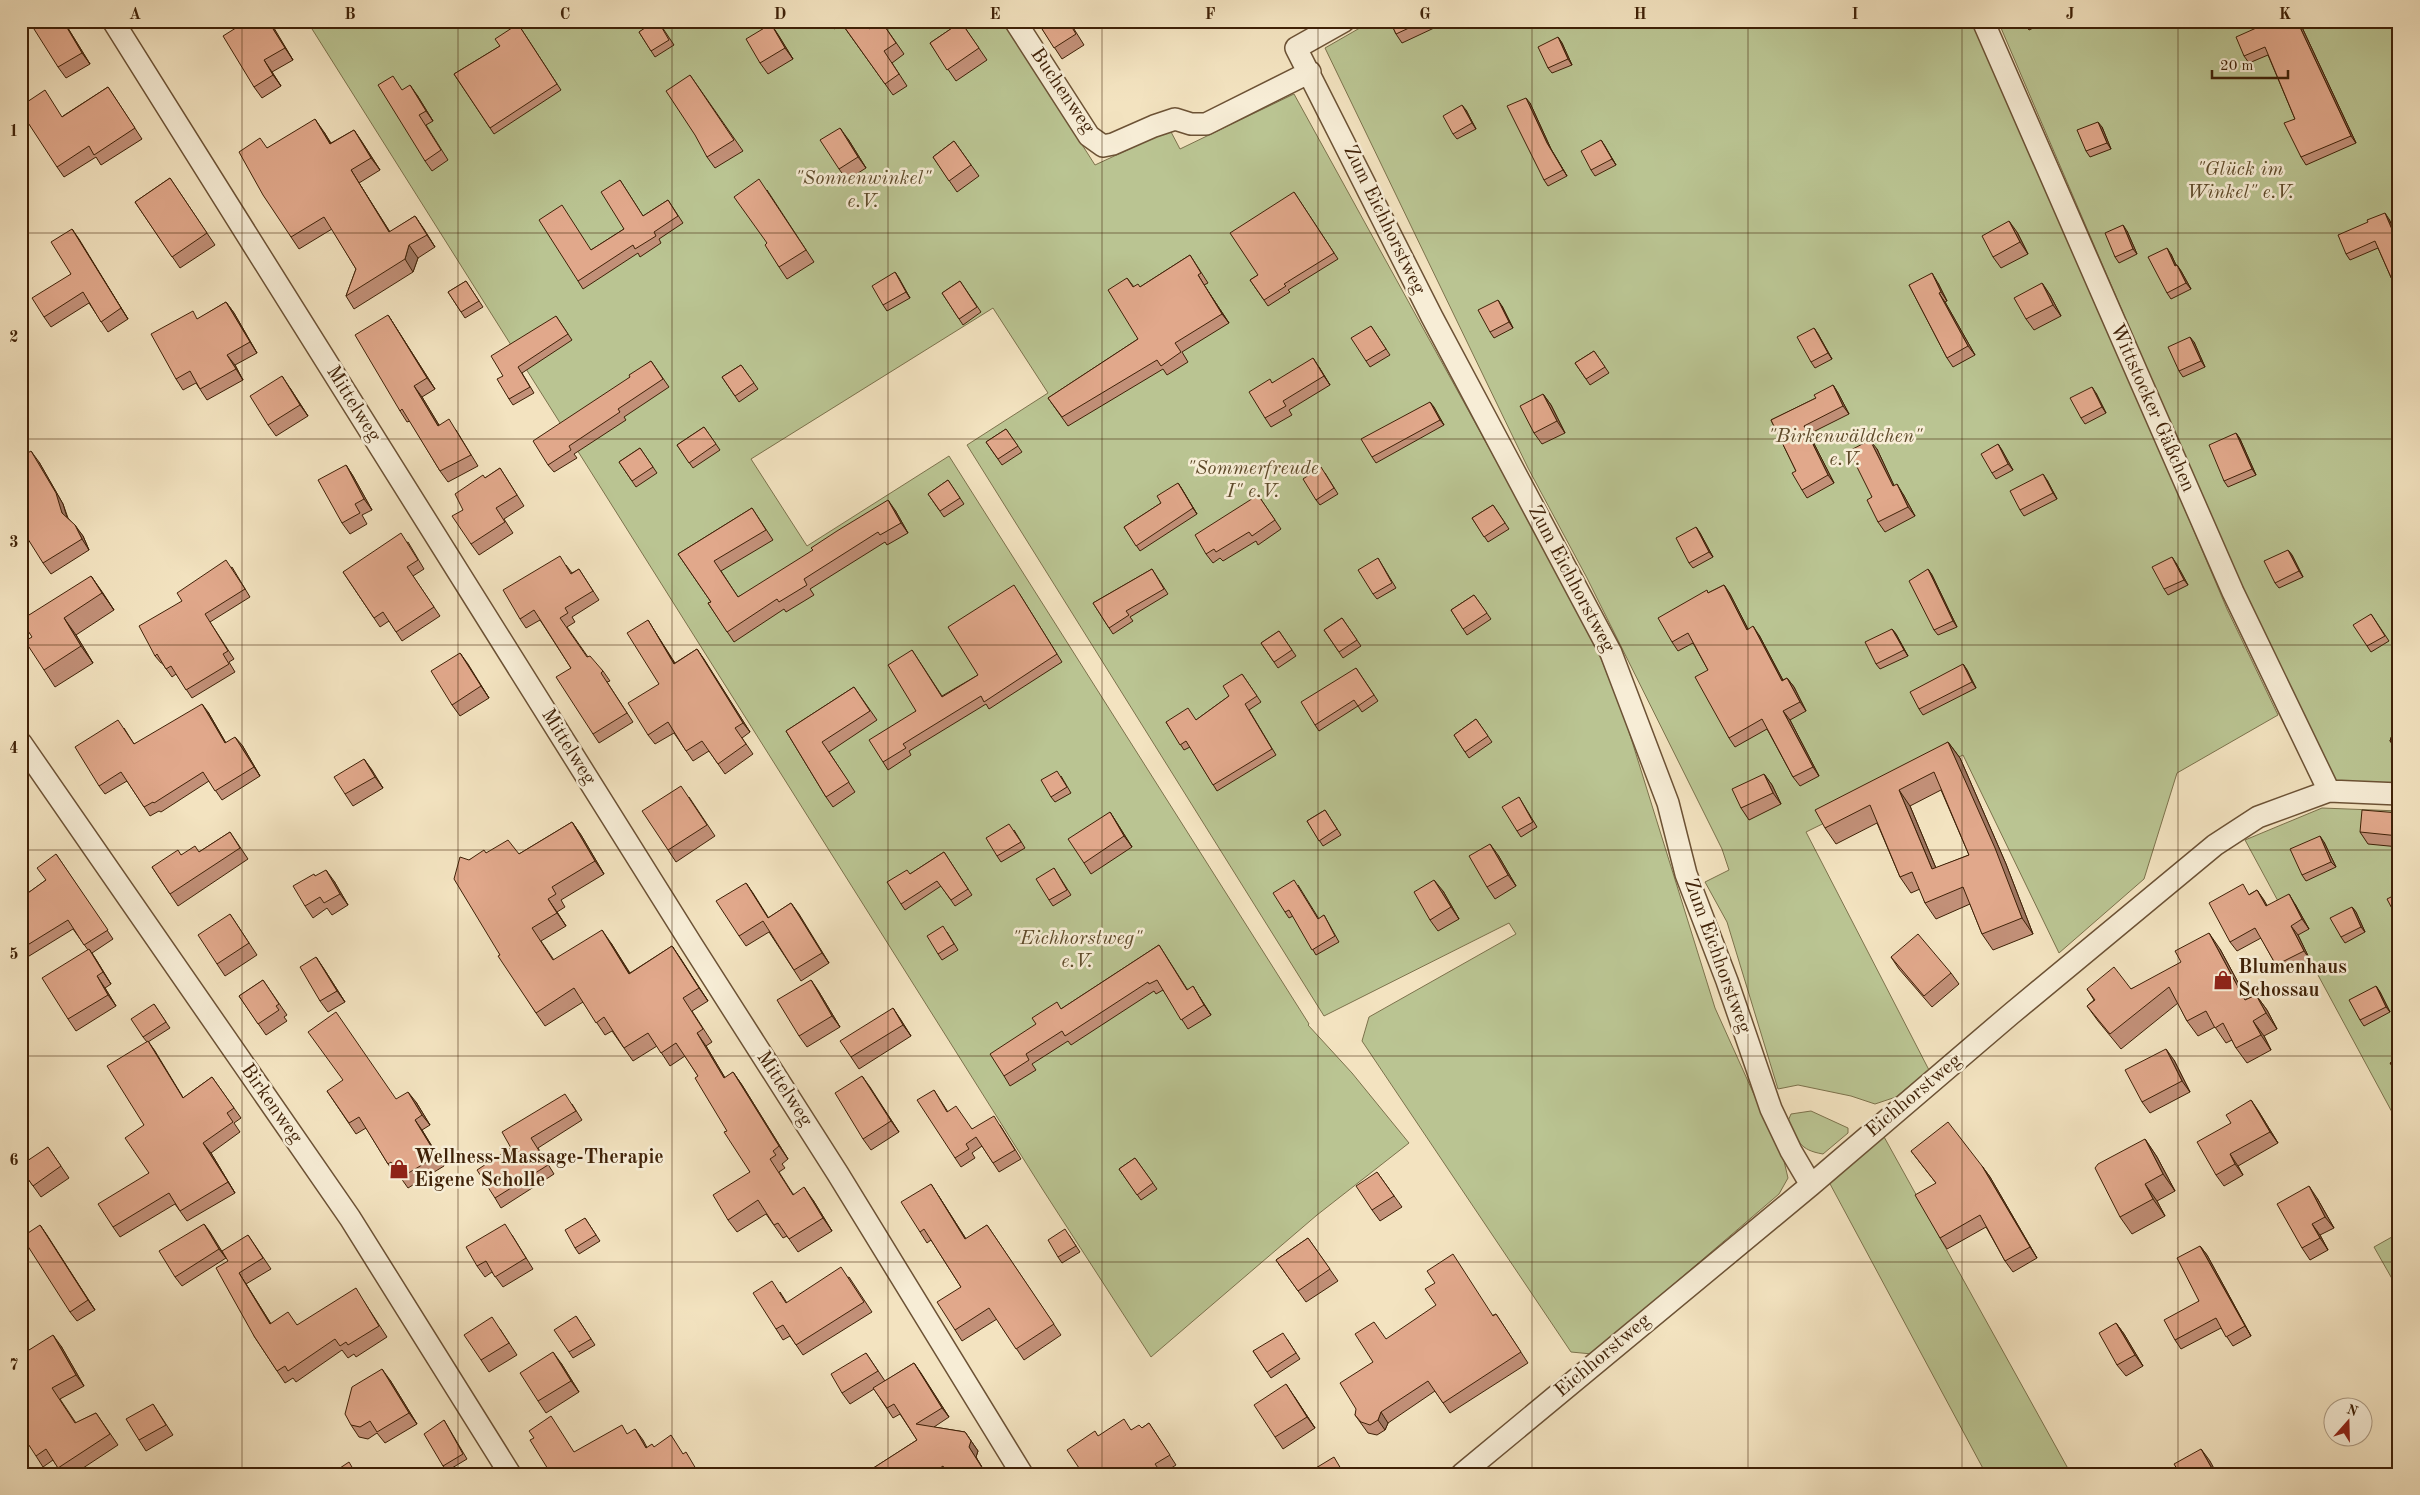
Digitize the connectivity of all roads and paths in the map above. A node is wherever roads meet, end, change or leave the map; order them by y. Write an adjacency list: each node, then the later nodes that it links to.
1 (113, 21): 11 (street, Mittelweg)
2 (1015, 21): 5 (street, Buchenweg)
3 (1344, 21): 5 (street, Zum Eichhorstweg)
4 (1983, 21): 7 (street, Wittstocker Gäßchen)
5 (1310, 72): 9 (street, Zum Eichhorstweg)
6 (21, 742): 10 (street, Birkenweg)
7 (2329, 791): 8 (street, Eichhorstweg); 9 (street, Eichhorstweg)
8 (2399, 794)
9 (1811, 1185): 12 (street, Eichhorstweg)
10 (510, 1474)
11 (1022, 1474)
12 (1462, 1474)

